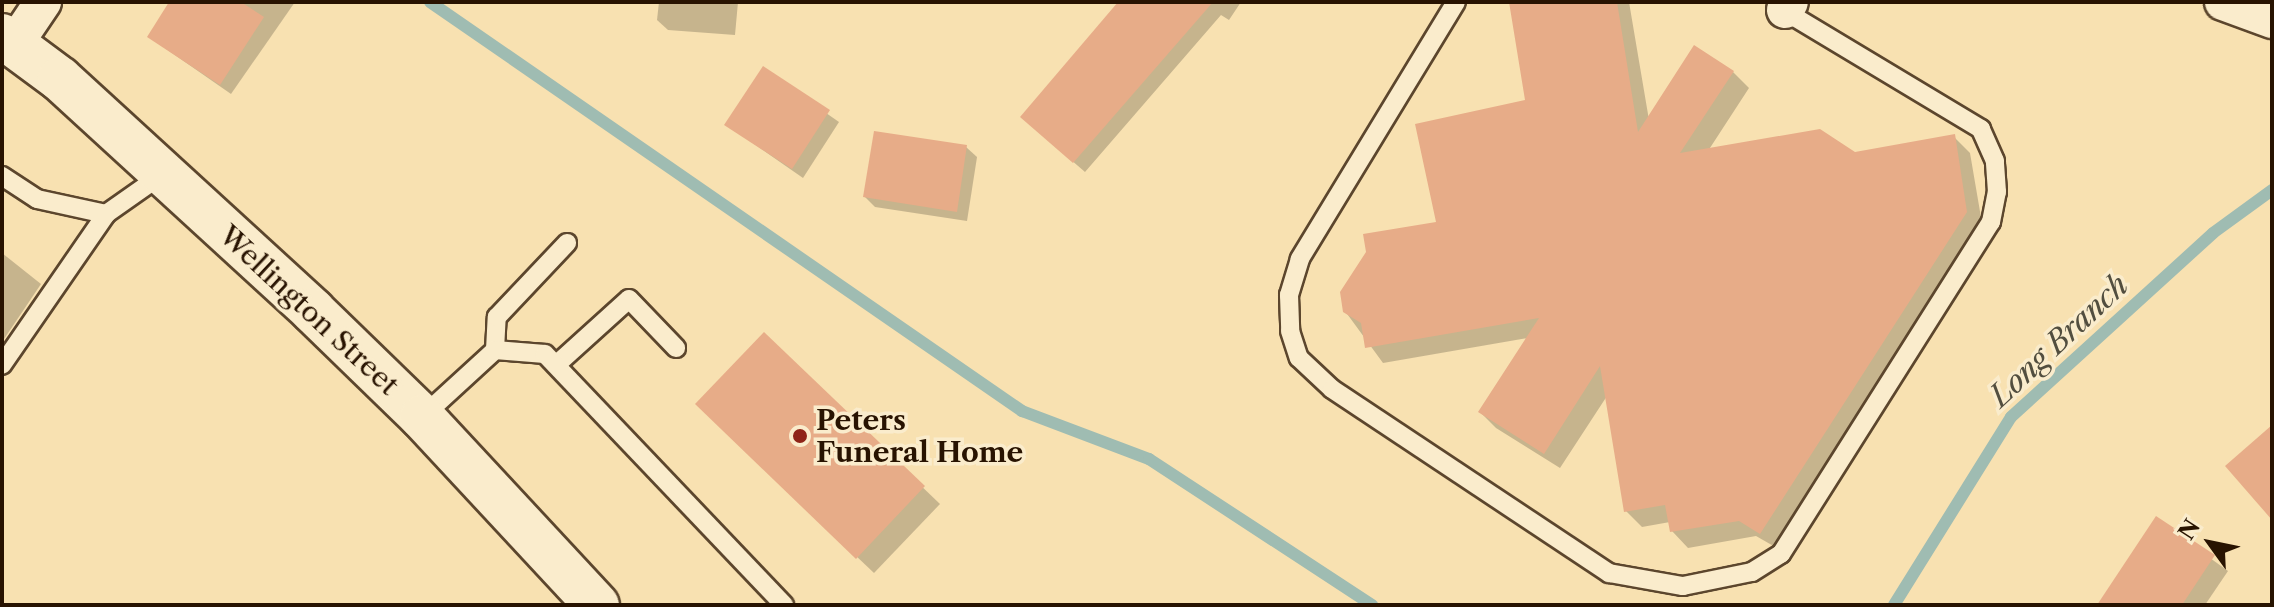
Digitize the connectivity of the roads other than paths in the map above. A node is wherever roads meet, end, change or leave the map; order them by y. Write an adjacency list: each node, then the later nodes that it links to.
1 (43, 2): 6 (street)
2 (1456, 2): 4 (lane)
3 (2223, 2): 5 (street)
4 (1782, 5)
5 (2272, 20)
6 (8, 41): 7 (street, Wellington Street)
7 (163, 174): 9 (lane); 15 (street, Wellington Street)
8 (2, 176): 9 (lane)
9 (106, 214): 13 (lane)
10 (567, 243): 12 (lane)
11 (676, 348): 14 (lane)
12 (495, 350): 14 (lane); 15 (lane)
13 (2, 365)
14 (556, 365): 17 (lane)
15 (422, 417): 16 (street, Wellington Street)
16 (597, 605)
17 (784, 605)

